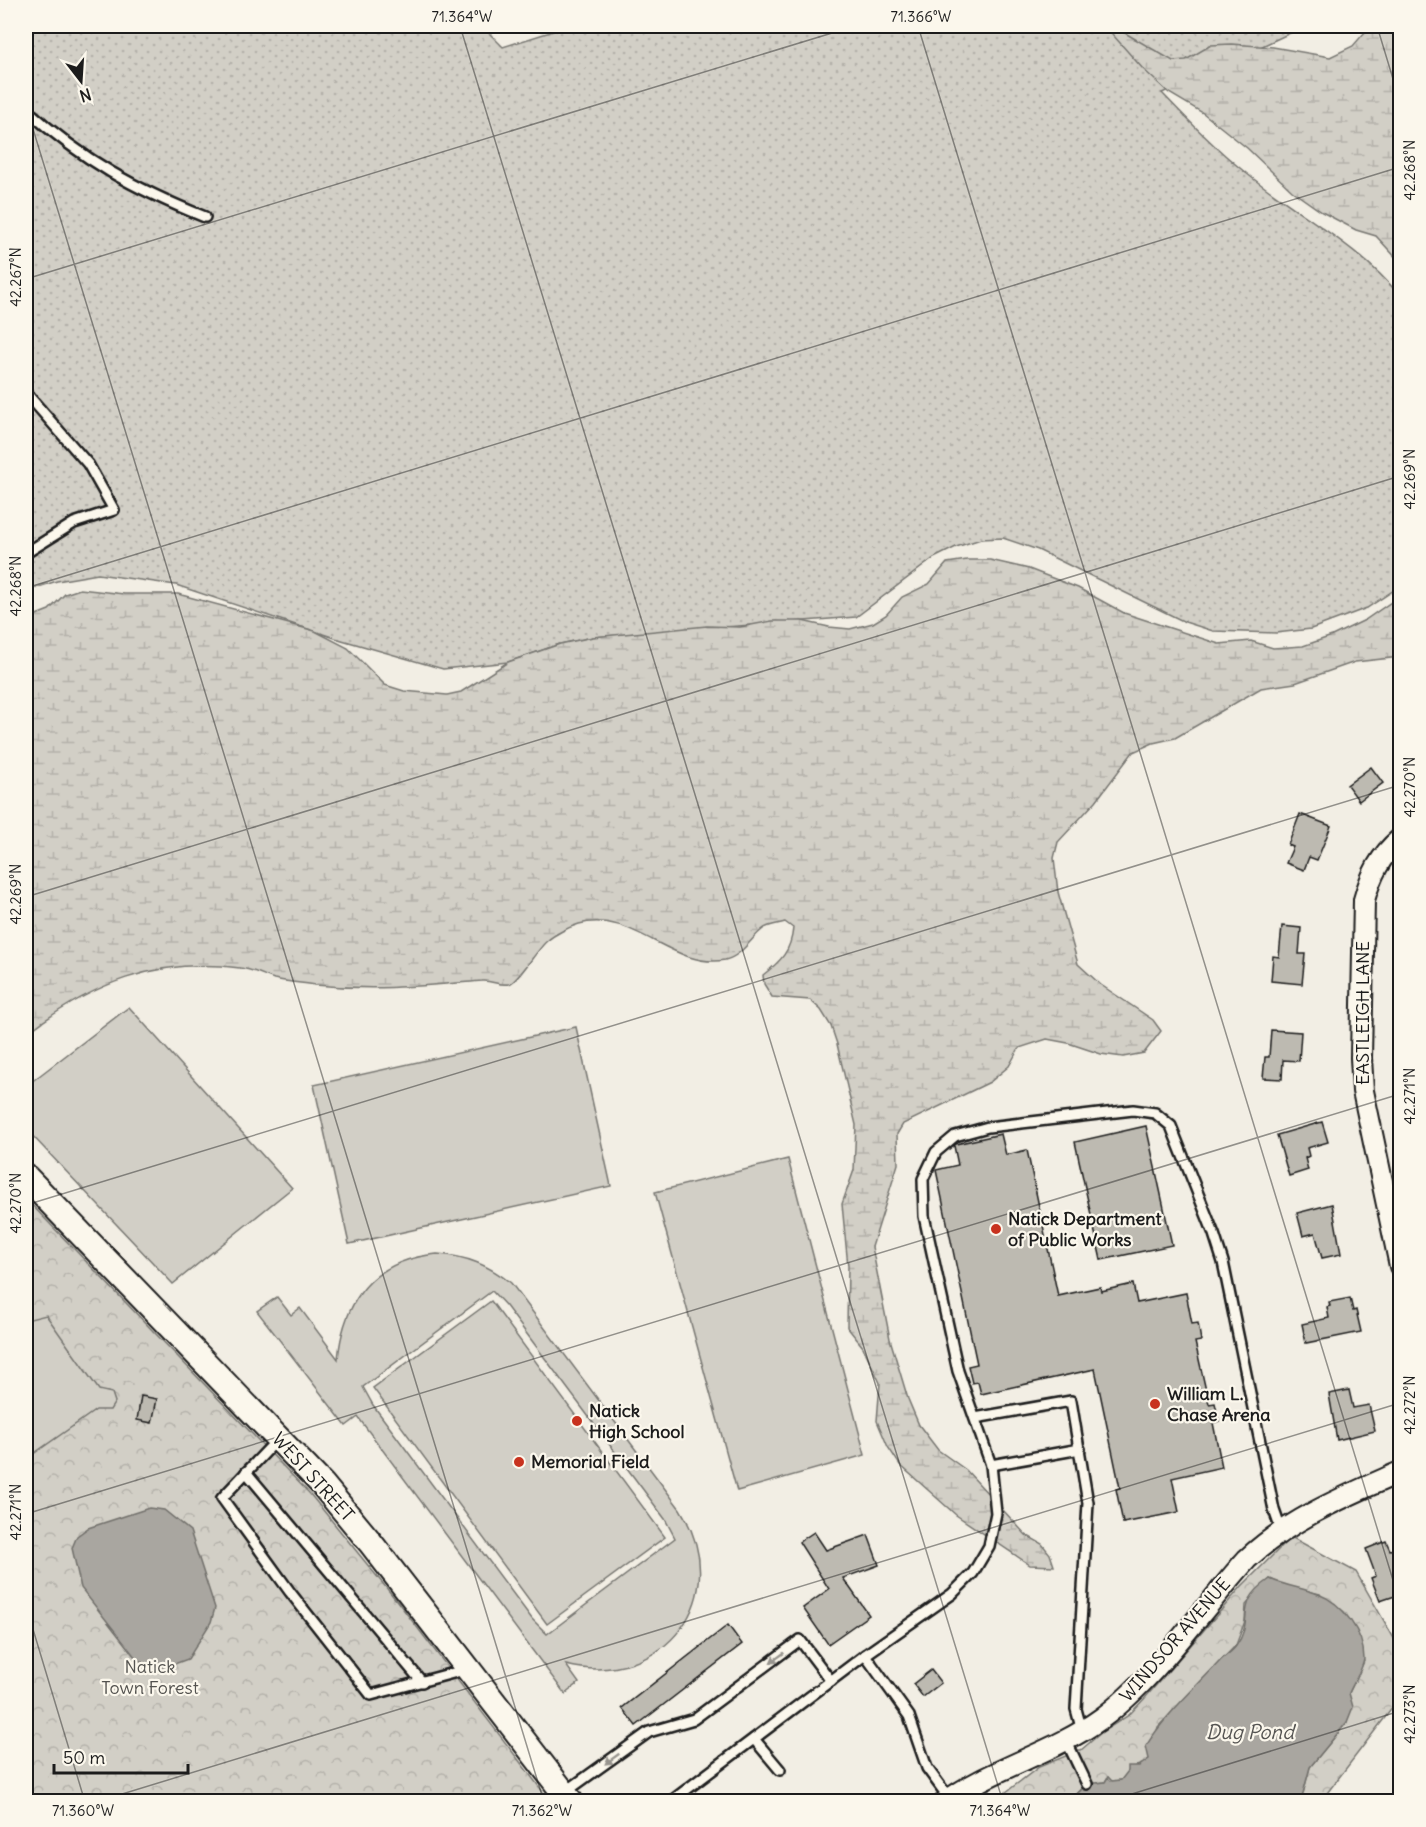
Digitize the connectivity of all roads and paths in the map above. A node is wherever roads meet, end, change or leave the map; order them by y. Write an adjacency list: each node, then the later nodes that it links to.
1 (26, 109): 2 (lane)
2 (205, 217)
3 (26, 393): 4 (lane)
4 (26, 553)
5 (1401, 839): 7 (street, EASTLEIGH LANE)
6 (26, 1177): 9 (street, WEST STREET)
7 (1401, 1266)
8 (975, 1418): 10 (lane); 11 (lane); 14 (lane)
9 (278, 1438): 12 (lane); 16 (street, WEST STREET)
10 (1080, 1449): 11 (lane); 19 (lane)
11 (991, 1465): 15 (lane)
12 (246, 1472): 18 (lane); 18 (lane)
13 (1401, 1472): 14 (street, WINDSOR AVENUE)
14 (1281, 1530): 19 (street, WINDSOR AVENUE)
15 (865, 1655): 17 (lane); 24 (lane)
16 (469, 1669): 18 (lane); 23 (street, WEST STREET)
17 (831, 1681): 20 (lane); 23 (lane, one-way to 23)
18 (422, 1682)
19 (1074, 1735): 22 (lane); 24 (street, WINDSOR AVENUE)
20 (754, 1739): 21 (lane); 25 (lane)
21 (780, 1770)
22 (1087, 1784)
23 (568, 1797)
24 (947, 1800)
25 (669, 1802)

